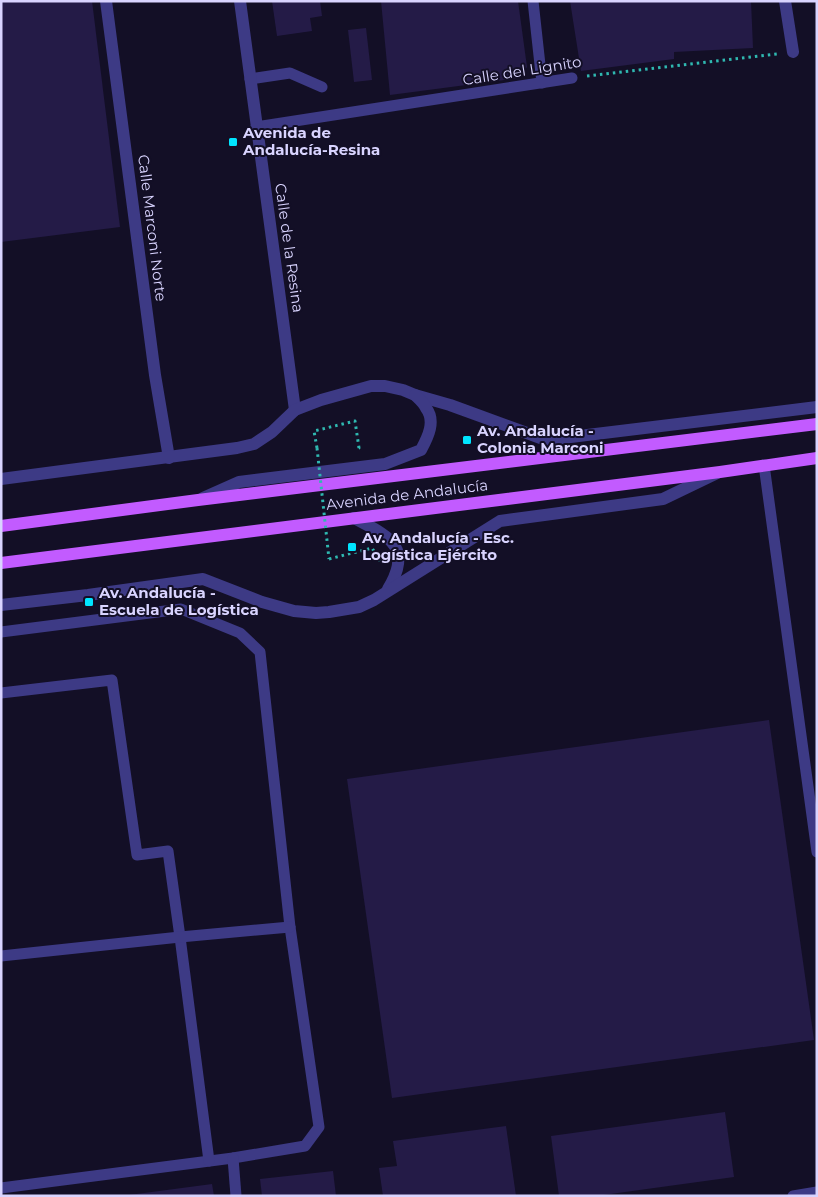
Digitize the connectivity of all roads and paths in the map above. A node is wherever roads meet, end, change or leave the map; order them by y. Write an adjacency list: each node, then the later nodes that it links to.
1 (106, 1): 16 (street, Calle Marconi Norte)
2 (240, 1): 7 (street, Calle de la Resina)
3 (532, 1): 8 (lane)
4 (785, 1): 5 (street)
5 (793, 52): 6 (path, Calle del Lignito)
6 (572, 78): 8 (lane, Calle del Lignito)
7 (250, 79): 9 (lane); 10 (street, Calle de la Resina)
8 (542, 83): 10 (lane, Calle del Lignito)
9 (322, 87)
10 (256, 127): 13 (street, Calle de la Resina)
11 (416, 395): 12 (street); 13 (street); 21 (street, Avenida de Andalucía)
12 (817, 408)
13 (295, 410): 16 (street)
14 (817, 424): 21 (main road, Avenida de Andalucía)
15 (358, 448): 25 (path, bridge)
16 (169, 458): 20 (street)
17 (817, 458): 18 (main road, Avenida de Andalucía)
18 (764, 465): 19 (main road, Avenida de Andalucía); 30 (lane)
19 (720, 472): 22 (main road, Avenida de Andalucía); 26 (street)
20 (1, 479)
21 (198, 500): 23 (main road, Avenida de Andalucía)
22 (354, 518): 24 (main road, Avenida de Andalucía); 26 (street)
23 (1, 526)
24 (1, 563)
25 (378, 568)
26 (387, 591): 27 (street)
27 (1, 605)
28 (1, 632): 31 (lane)
29 (1, 693): 32 (lane)
30 (817, 852)
31 (290, 927): 32 (lane); 34 (lane)
32 (180, 937): 33 (lane); 35 (lane)
33 (1, 956)
34 (232, 1158): 35 (lane); 38 (lane)
35 (209, 1161): 36 (lane)
36 (1, 1188)
37 (817, 1192): 39 (lane)
38 (236, 1196)
39 (793, 1196)

